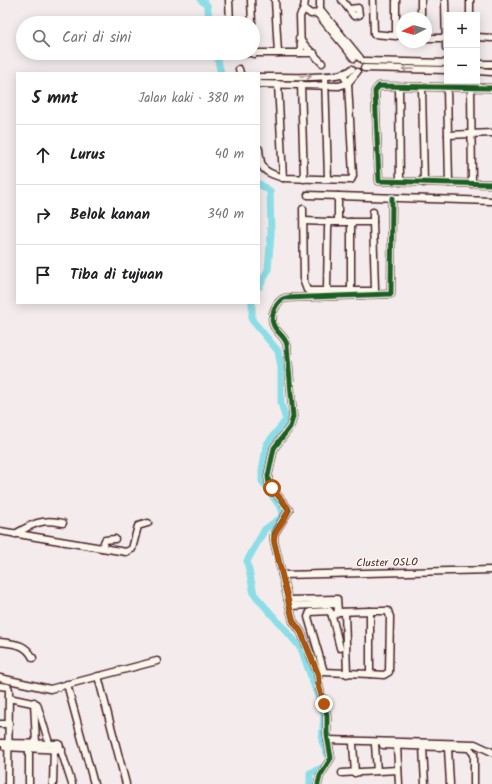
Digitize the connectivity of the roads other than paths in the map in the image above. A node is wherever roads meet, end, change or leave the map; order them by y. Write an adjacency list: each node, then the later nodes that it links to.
1 (229, 0): 18 (street)
2 (251, 0): 19 (street)
3 (275, 0): 26 (street)
4 (305, 0): 13 (street)
5 (320, 0): 14 (street)
6 (342, 0): 12 (street)
7 (373, 0): 8 (street)
8 (396, 0)
9 (421, 0): 15 (street)
10 (445, 0): 16 (street)
11 (470, 0): 17 (street)
12 (349, 5)
13 (304, 9): 14 (street); 24 (street)
14 (318, 11): 29 (street)
15 (421, 12)
16 (445, 12)
17 (470, 12)
18 (230, 16)
19 (252, 16)
20 (480, 37): 23 (street)
21 (432, 38): 22 (street)
22 (444, 38)
23 (492, 38)
24 (299, 39): 25 (street); 27 (street)
25 (314, 52): 27 (street); 30 (street)
26 (278, 53): 27 (street); 28 (street)
27 (300, 53)
28 (260, 54)
29 (359, 59): 31 (street); 34 (street); 36 (street)
30 (322, 63)
31 (444, 63)
32 (480, 64): 33 (street)
33 (492, 64)
34 (364, 68): 35 (street, one-way to 34); 36 (street)
35 (444, 70)
36 (355, 71): 39 (street); 44 (street)
37 (480, 71): 38 (street)
38 (492, 72)
39 (343, 75): 42 (street); 44 (street)
40 (266, 76): 41 (street); 43 (street); 46 (street)
41 (289, 76): 42 (street, one-way to 42); 48 (street)
42 (325, 76): 50 (street)
43 (260, 77)
44 (348, 83): 50 (street); 62 (street)
45 (260, 84): 46 (street)
46 (267, 84): 47 (street)
47 (278, 84): 48 (street); 60 (street)
48 (289, 84): 49 (street)
49 (301, 84): 50 (street); 61 (street)
50 (325, 84): 62 (street)
51 (399, 87): 52 (street); 63 (street); 63 (street)
52 (422, 87): 53 (street); 64 (street)
53 (447, 88): 54 (street); 58 (street)
54 (471, 88): 55 (street); 56 (street)
55 (492, 88)
56 (472, 134): 57 (street); 58 (street); 66 (street)
57 (491, 134)
58 (448, 135): 65 (street)
59 (260, 162): 60 (street)
60 (283, 178): 61 (street)
61 (304, 179): 62 (street)
62 (328, 180)
63 (400, 182): 64 (street)
64 (424, 183): 65 (street)
65 (448, 183): 66 (street)
66 (472, 184): 67 (street)
67 (492, 184)
68 (308, 195): 69 (street)
69 (338, 196): 70 (street); 76 (street)
70 (392, 198): 71 (street); 88 (street)
71 (492, 201)
72 (303, 209): 74 (street)
73 (373, 212): 78 (street)
74 (304, 221): 75 (street); 79 (street)
75 (329, 222): 76 (street); 79 (street)
76 (338, 222): 77 (street)
77 (351, 222): 78 (street); 80 (street)
78 (373, 222): 80 (street)
79 (327, 290): 80 (street)
80 (351, 292)
81 (62, 523): 84 (street)
82 (148, 523): 86 (street)
83 (0, 531): 84 (street)
84 (16, 534): 86 (street)
85 (115, 539): 86 (street)
86 (102, 548)
87 (492, 570): 88 (street, Cluster OSLO)
88 (282, 575): 89 (street)
89 (289, 603): 92 (street); 107 (street)
90 (370, 611): 91 (street); 98 (street); 98 (street)
91 (345, 612): 92 (street); 97 (street)
92 (335, 614): 94 (street); 97 (street)
93 (0, 642): 95 (street)
94 (340, 648)
95 (33, 658)
96 (157, 661): 99 (street)
97 (347, 674): 98 (street)
98 (370, 674)
99 (98, 676): 101 (street); 128 (street)
100 (0, 678): 101 (street)
101 (67, 684): 127 (street)
102 (0, 686): 103 (street)
103 (9, 698): 104 (street); 106 (street)
104 (34, 702): 109 (street); 113 (street)
105 (0, 724): 106 (street)
106 (9, 724): 111 (street)
107 (328, 740): 118 (street); 129 (street)
108 (0, 743): 111 (street)
109 (36, 743): 112 (street); 113 (street)
110 (375, 745): 114 (street); 120 (street); 122 (street)
111 (9, 746): 112 (street); 115 (street); 123 (street)
112 (29, 746): 113 (street); 124 (street)
113 (52, 746): 125 (street); 126 (street)
114 (397, 746): 116 (street); 119 (street)
115 (0, 747)
116 (423, 747): 117 (street); 131 (street)
117 (448, 748): 132 (street); 133 (street)
118 (492, 752)
119 (398, 770): 120 (street); 130 (street)
120 (377, 771): 122 (street)
121 (342, 773): 122 (street)
122 (355, 773)
123 (8, 784)
124 (29, 784)
125 (53, 784)
126 (72, 784)
127 (94, 784)
128 (126, 784)
129 (318, 784)
130 (399, 784)
131 (425, 784)
132 (450, 784)
133 (474, 784)

